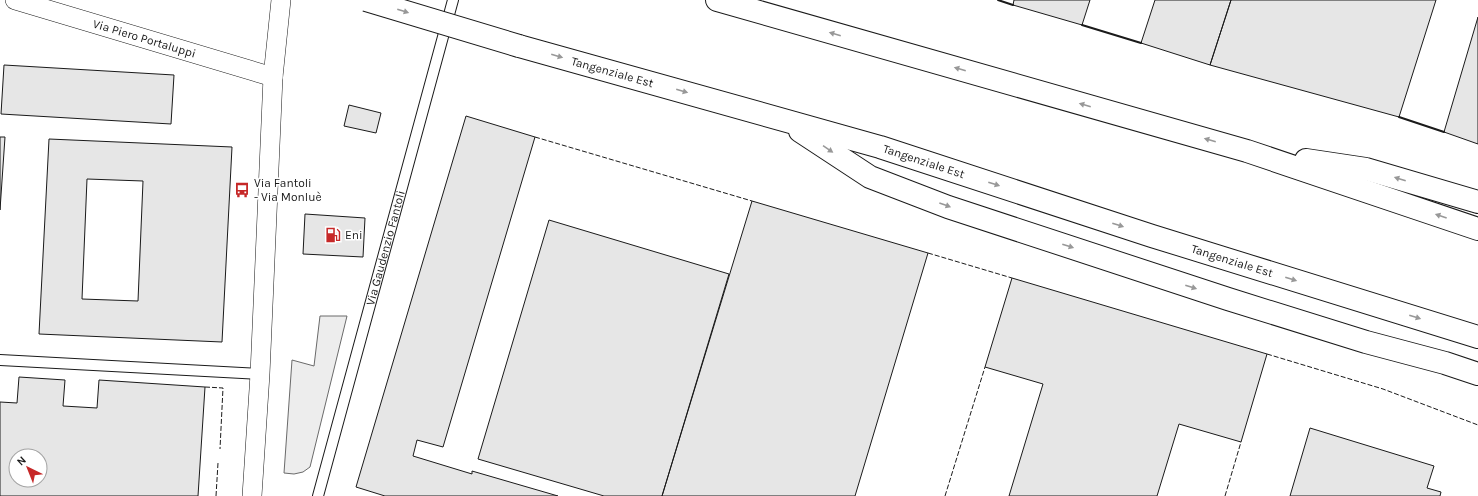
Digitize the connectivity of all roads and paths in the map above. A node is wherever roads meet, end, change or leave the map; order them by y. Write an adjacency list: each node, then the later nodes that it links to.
1 (15, 0): 6 (street, Via Piero Portaluppi)
2 (281, 0): 6 (street)
3 (366, 0): 7 (highway, Tangenziale Est, one-way to 7, bridge)
4 (453, 0): 16 (lane, Via Gaudenzio Fantoli)
5 (717, 0): 8 (highway, one-way to 5)
6 (273, 77): 13 (street)
7 (784, 120): 11 (highway, Tangenziale Est, one-way to 11); 14 (highway, one-way to 14)
8 (1247, 151): 9 (highway, one-way to 8); 10 (highway, one-way to 8)
9 (1478, 202)
10 (1478, 229)
11 (1478, 337)
12 (0, 360): 13 (lane)
13 (260, 374): 15 (street)
14 (1478, 374)
15 (252, 496)
16 (318, 496)

